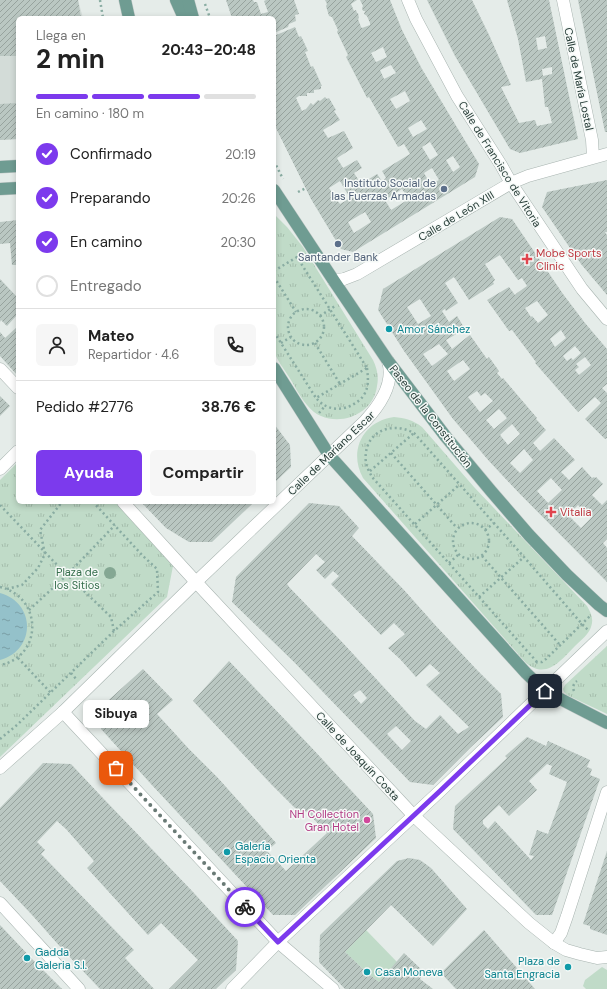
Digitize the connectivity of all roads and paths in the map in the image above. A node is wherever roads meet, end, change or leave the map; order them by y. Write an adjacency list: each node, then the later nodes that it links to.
1 (100, 0): 8 (path)
2 (126, 0): 9 (main road)
3 (176, 0): 10 (main road)
4 (188, 0): 11 (main road)
5 (204, 0): 12 (path)
6 (408, 0): 17 (street, Calle de Francisco de Vitoria)
7 (563, 0): 14 (street, Calle de María Lostal)
8 (103, 16)
9 (129, 16)
10 (183, 16)
11 (192, 16)
12 (209, 16)
13 (607, 154): 14 (street, Calle de León XIII)
14 (593, 158): 17 (street, Calle de León XIII)
15 (16, 166): 16 (main road)
16 (0, 167)
17 (511, 183): 25 (street, Calle de León XIII); 30 (street, Calle de Francisco de Vitoria)
18 (16, 188): 20 (main road)
19 (306, 188): 21 (path)
20 (0, 189)
21 (298, 192)
22 (277, 199): 25 (main road, Paseo de la Constitución)
23 (276, 270): 27 (path)
24 (276, 280): 28 (path)
25 (334, 281): 35 (main road, Paseo de la Constitución)
26 (338, 304): 27 (path)
27 (330, 310): 29 (path); 36 (path)
28 (296, 312): 29 (path); 32 (path)
29 (320, 316): 34 (path)
30 (607, 319)
31 (276, 335): 33 (path)
32 (291, 337): 33 (path); 34 (path)
33 (281, 343): 41 (path)
34 (315, 343): 39 (path)
35 (388, 361): 47 (street, Calle de Mariano Escar); 73 (main road, Paseo de la Constitución)
36 (367, 368): 39 (path); 42 (path)
37 (0, 369): 40 (street)
38 (276, 371): 47 (main road)
39 (340, 384): 41 (path)
40 (16, 386)
41 (316, 398): 42 (path)
42 (325, 406): 43 (path)
43 (318, 414)
44 (414, 433): 46 (path); 49 (path); 50 (path, Paseo de la Constitución)
45 (16, 453): 48 (street)
46 (391, 453): 49 (path); 55 (path)
47 (329, 455): 68 (street, Calle de Mariano Escar); 83 (main road)
48 (0, 469)
49 (370, 471): 57 (path)
50 (459, 485): 55 (path, Paseo de la Constitución); 56 (path, Paseo de la Constitución)
51 (60, 504): 61 (path)
52 (95, 504): 58 (path)
53 (125, 504): 68 (street)
54 (0, 505): 61 (path)
55 (437, 505): 57 (path, Paseo de la Constitución); 59 (path)
56 (494, 523): 60 (path); 64 (path, Paseo de la Constitución)
57 (415, 524): 65 (path)
58 (115, 526): 66 (path); 76 (path)
59 (457, 528): 60 (path); 62 (path)
60 (486, 530): 63 (path)
61 (45, 554): 66 (path); 70 (path)
62 (458, 555): 63 (path); 65 (path)
63 (482, 556): 67 (path)
64 (524, 557): 67 (path); 75 (path, Paseo de la Constitución)
65 (449, 563): 71 (path)
66 (67, 575): 72 (path); 76 (path)
67 (501, 578): 71 (path); 79 (path)
68 (196, 582): 86 (street); 91 (street, Calle de Joaquín Costa)
69 (0, 587): 70 (path)
70 (7, 589): 72 (path)
71 (479, 597): 79 (path)
72 (29, 610): 80 (path)
73 (607, 611)
74 (591, 614): 75 (path)
75 (582, 624): 77 (path, Paseo de la Constitución); 79 (path)
76 (114, 631): 84 (path)
77 (590, 631)
78 (607, 631): 83 (street)
79 (560, 645)
80 (18, 658): 81 (path); 84 (path)
81 (0, 665)
82 (581, 677): 85 (path)
83 (545, 691): 87 (main road); 91 (street)
84 (51, 693): 88 (path)
85 (577, 694)
86 (63, 712): 89 (street); 93 (street)
87 (607, 722)
88 (0, 739)
89 (0, 768)
90 (607, 792): 94 (street)
91 (414, 816): 93 (street); 94 (street, Calle de Joaquín Costa)
92 (0, 903): 96 (street)
93 (278, 942): 97 (street); 98 (street)
94 (554, 943): 95 (street)
95 (607, 958)
96 (79, 989)
97 (232, 989)
98 (333, 989)

